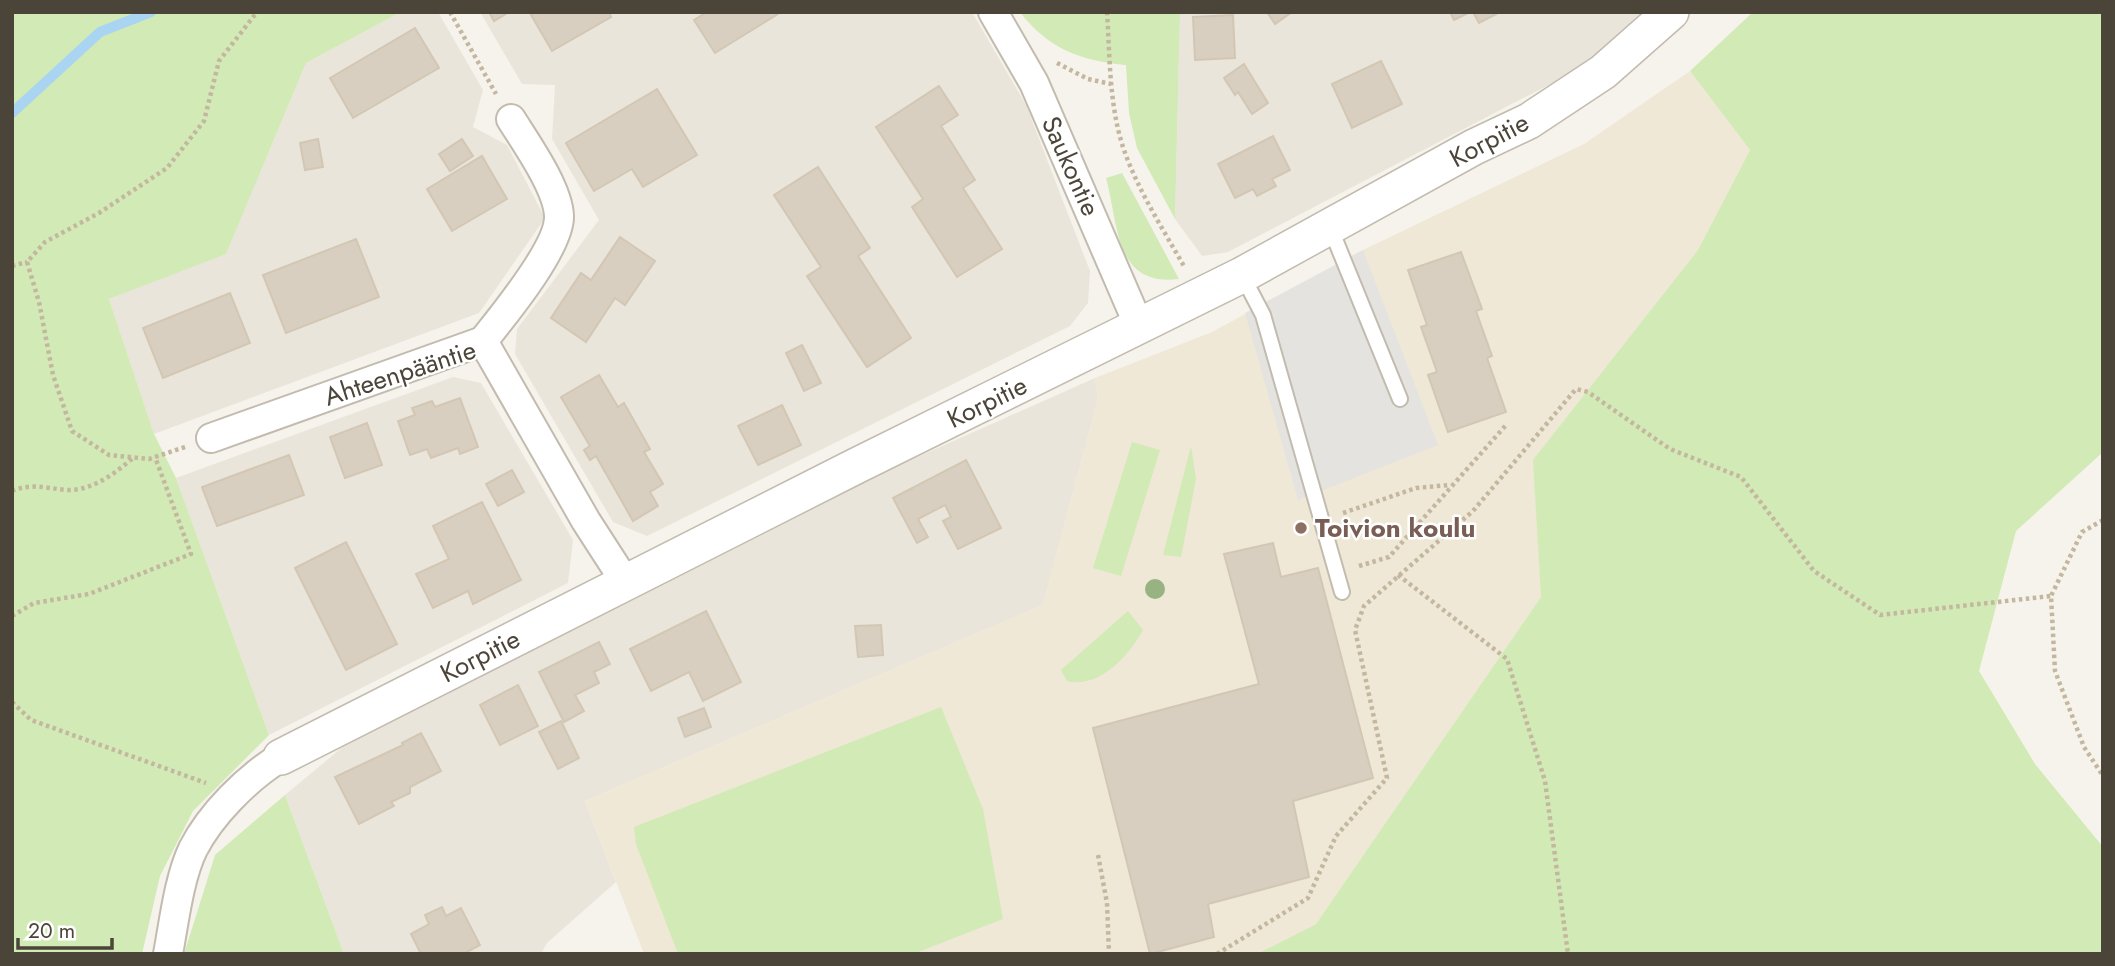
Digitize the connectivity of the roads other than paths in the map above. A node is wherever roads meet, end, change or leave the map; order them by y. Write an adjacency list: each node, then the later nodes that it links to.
1 (993, 12): 6 (street, Saukontie)
2 (1671, 12): 4 (street, Korpitie)
3 (511, 119): 7 (street)
4 (1330, 227): 5 (street, Korpitie); 8 (lane)
5 (1242, 275): 6 (street, Korpitie); 11 (lane)
6 (1139, 326): 10 (street, Korpitie)
7 (483, 341): 9 (street, Ahteenpääntie); 10 (street, Ahteenpääntie)
8 (1400, 399)
9 (211, 438)
10 (626, 583): 12 (street, Korpitie)
11 (1342, 592)
12 (281, 757): 13 (street)
13 (169, 954)

